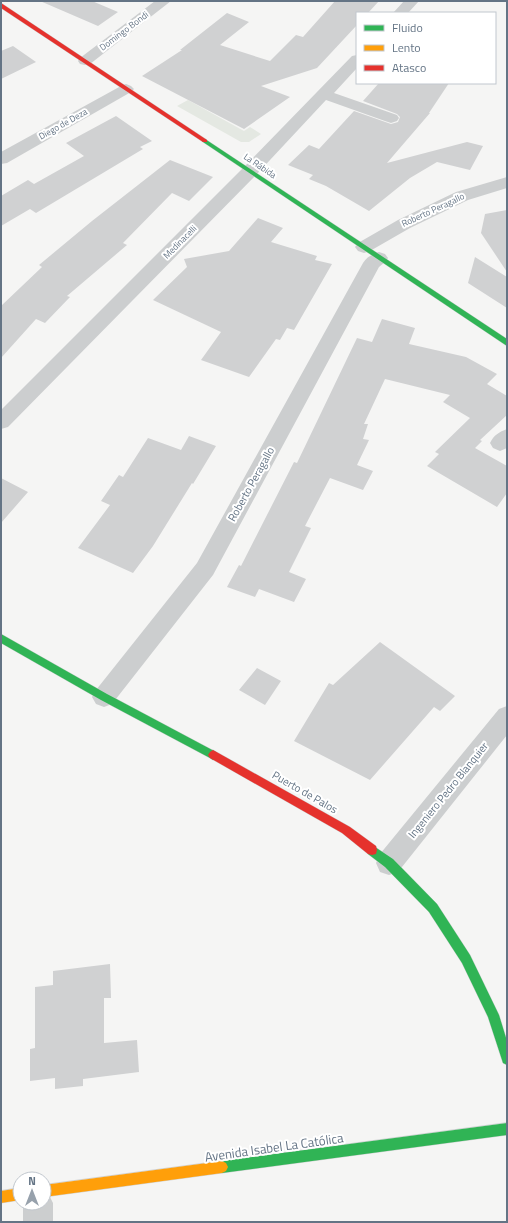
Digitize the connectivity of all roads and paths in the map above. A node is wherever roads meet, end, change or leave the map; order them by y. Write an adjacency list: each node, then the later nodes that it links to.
1 (164, 1): 6 (street, Domingo Bondi)
2 (412, 1): 4 (street)
3 (1, 5): 6 (street, La Rábida)
4 (401, 12)
5 (356, 60): 8 (street, Medinacelli)
6 (84, 61): 7 (street, La Rábida)
7 (126, 88): 10 (street, Diego de Deza); 11 (street, La Rábida)
8 (323, 94): 9 (street); 11 (street, Medinacelli)
9 (391, 118)
10 (1, 159)
11 (250, 171): 13 (street, La Rábida); 15 (street, Medinacelli)
12 (507, 182): 13 (street, Roberto Peragallo)
13 (371, 253): 14 (street, La Rábida); 17 (street, Roberto Peragallo)
14 (507, 343)
15 (1, 422)
16 (1, 638): 17 (street, Puerto de Palos)
17 (104, 697): 19 (street, Puerto de Palos)
18 (507, 717): 19 (street, Ingeniero Pedro Blanquier)
19 (389, 863): 20 (street, Puerto de Palos)
20 (507, 1059)
21 (507, 1129): 22 (street, Avenida Isabel La Católica)
22 (52, 1190)
23 (12, 1195): 24 (street)
24 (1, 1197)
25 (38, 1211): 26 (street)
26 (38, 1222)

